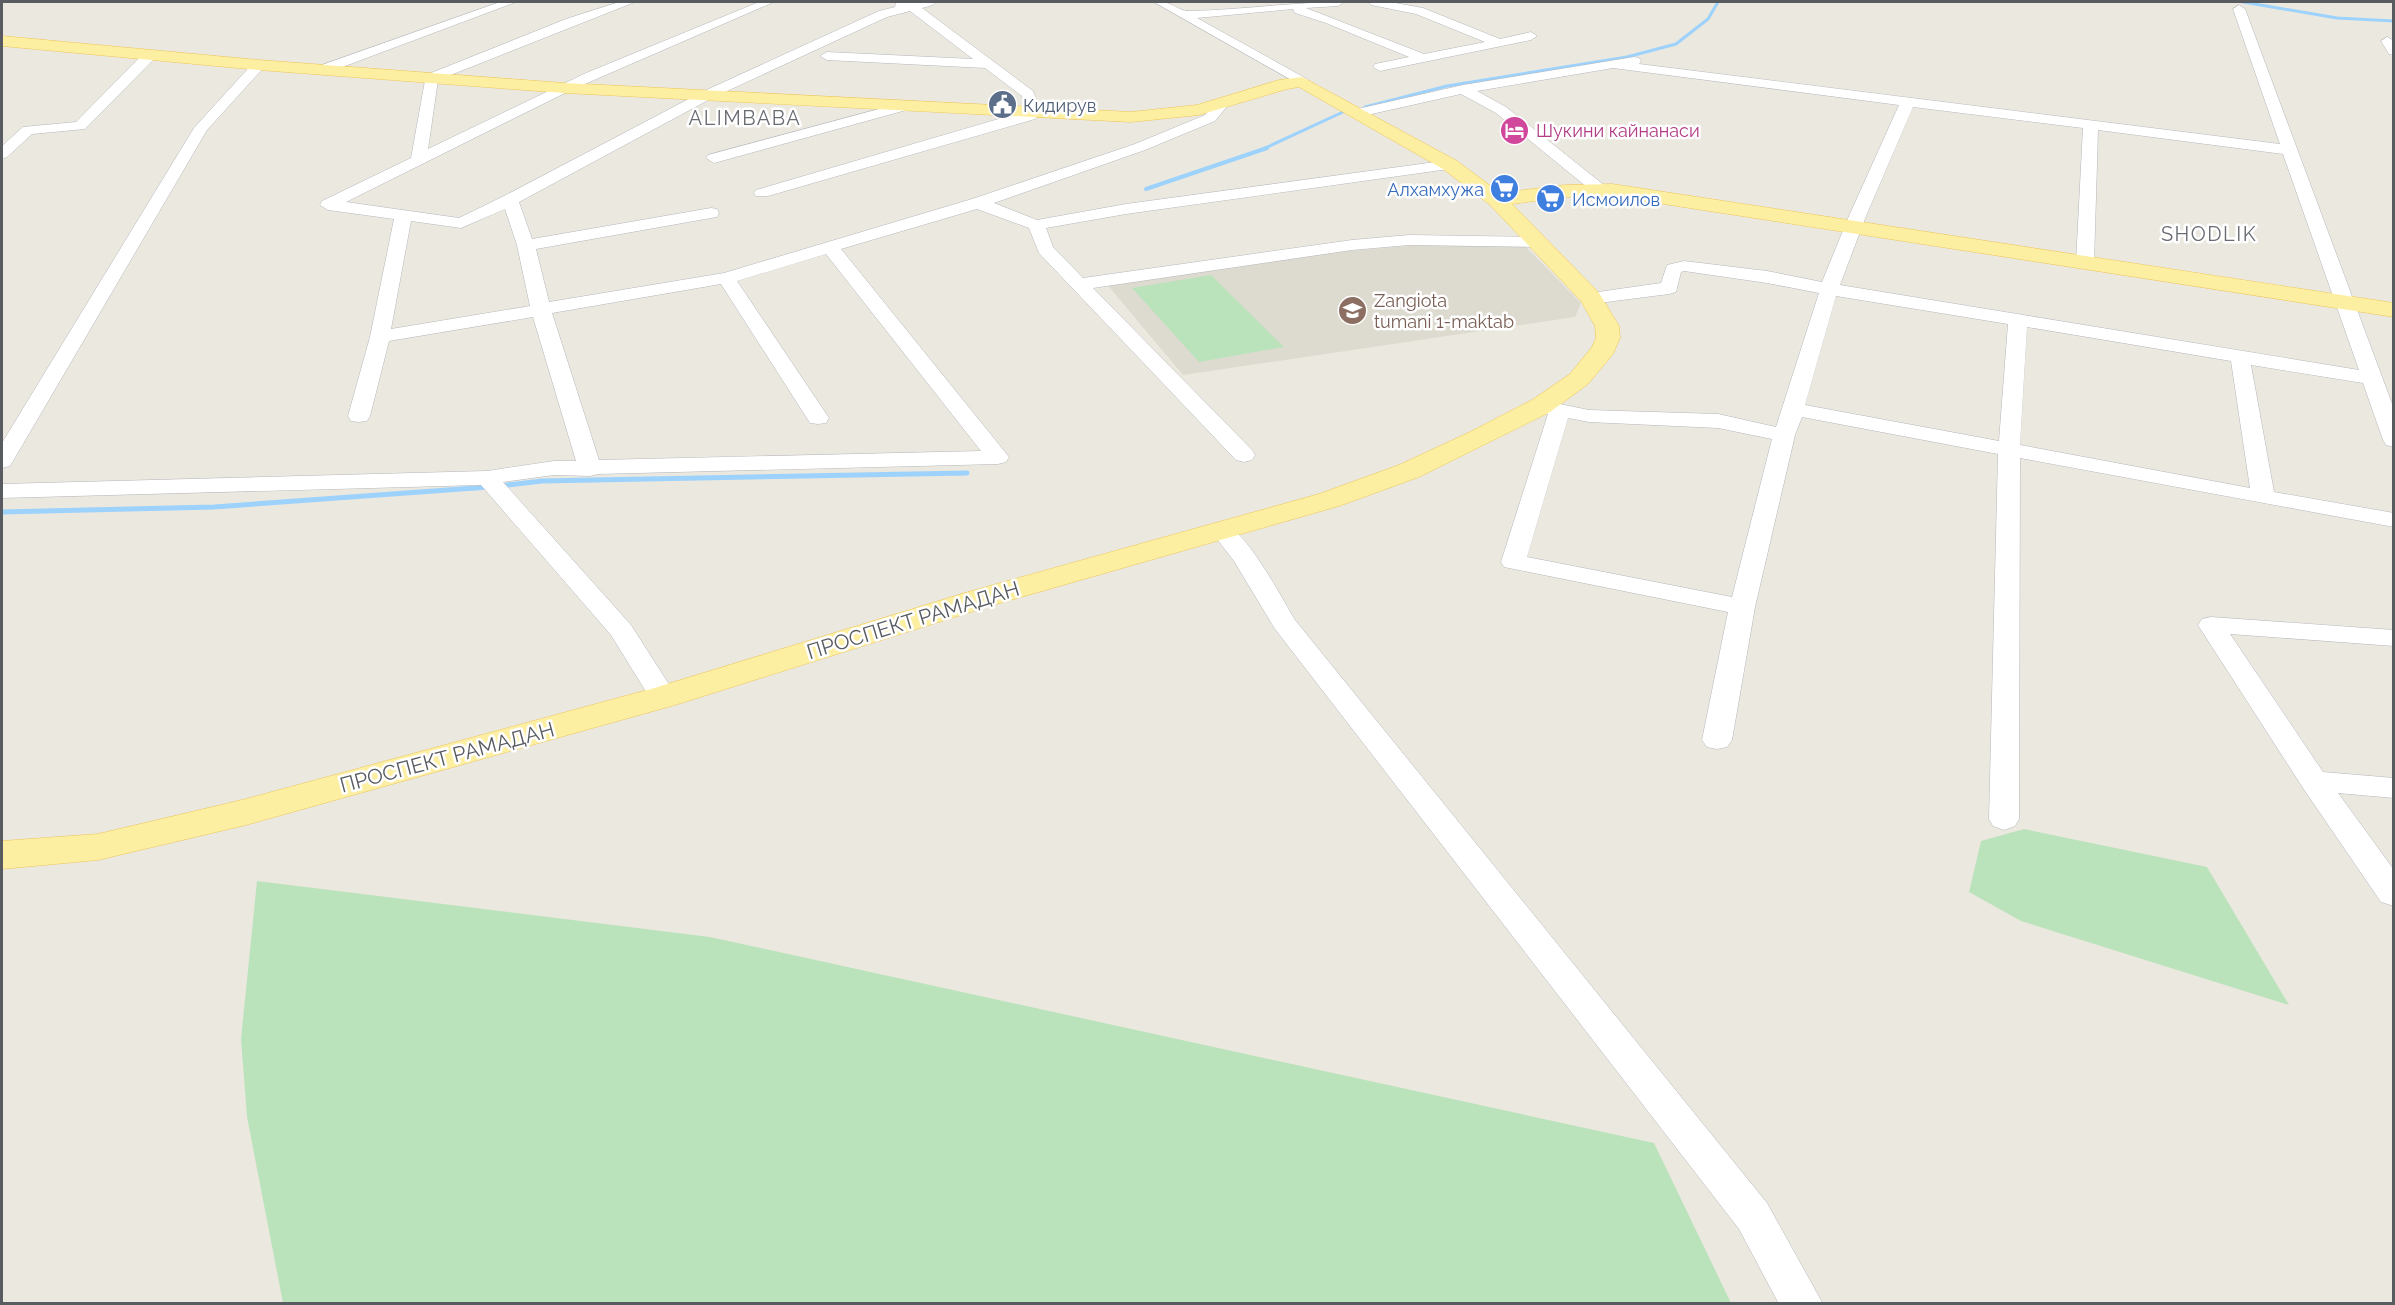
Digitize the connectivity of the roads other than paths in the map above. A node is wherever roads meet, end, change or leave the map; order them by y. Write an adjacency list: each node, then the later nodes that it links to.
1 (510, 2): 24 (street)
2 (628, 2): 25 (street)
3 (768, 2): 27 (street)
4 (877, 2): 9 (street)
5 (929, 2): 9 (street)
6 (1160, 2): 12 (street)
7 (1338, 2): 10 (street)
8 (1375, 2): 15 (street)
9 (913, 7): 20 (street); 29 (street)
10 (1290, 7): 12 (street); 18 (street)
11 (2239, 9): 36 (street)
12 (1184, 15): 26 (street)
13 (1531, 36): 15 (street)
14 (2, 41): 16 (main road)
15 (1497, 42): 18 (street)
16 (150, 55): 21 (main road); 37 (street)
17 (827, 56): 20 (street)
18 (1423, 58): 23 (street)
19 (1646, 59): 22 (street)
20 (991, 64): 33 (street)
21 (259, 65): 24 (main road); 73 (street)
22 (1616, 65): 28 (street); 30 (street)
23 (1380, 67)
24 (324, 69): 25 (main road)
25 (431, 78): 27 (main road); 39 (street)
26 (1302, 82): 31 (main road); 34 (main road, ПРОСПЕКТ РАМАДАН)
27 (564, 88): 29 (main road); 39 (street)
28 (1463, 89): 34 (street); 41 (street)
29 (707, 95): 32 (main road); 43 (street)
30 (1908, 101): 35 (street); 49 (street)
31 (1221, 105): 33 (main road); 45 (street)
32 (905, 106): 33 (main road); 38 (street)
33 (1034, 112): 42 (street)
34 (1358, 113): 40 (main road, ПРОСПЕКТ РАМАДАН)
35 (2091, 125): 36 (street); 53 (street)
36 (2289, 150): 58 (street)
37 (2, 154)
38 (714, 158)
39 (418, 161): 47 (street)
40 (1450, 165): 44 (main road, ПРОСПЕКТ РАМАДАН); 48 (street)
41 (1599, 189): 44 (main road); 49 (main road)
42 (762, 193)
43 (510, 200): 47 (street); 51 (street)
44 (1496, 200): 50 (main road, ПРОСПЕКТ РАМАДАН)
45 (978, 203): 48 (street); 52 (street)
46 (711, 213): 51 (street)
47 (404, 214): 62 (street)
48 (1036, 225): 55 (street)
49 (1852, 227): 53 (main road); 56 (street)
50 (1538, 242): 55 (street); 57 (main road, ПРОСПЕКТ РАМАДАН)
51 (526, 245): 59 (street)
52 (831, 249): 54 (street); 74 (street)
53 (2085, 263): 58 (main road)
54 (726, 278): 59 (street); 68 (street)
55 (1081, 284): 72 (street)
56 (1829, 289): 57 (street); 61 (street); 66 (street)
57 (1591, 298): 65 (main road, ПРОСПЕКТ РАМАДАН)
58 (2343, 303): 60 (main road); 64 (street)
59 (541, 310): 62 (street); 74 (street)
60 (2394, 310)
61 (2018, 320): 63 (street); 71 (street)
62 (380, 337): 67 (street)
63 (2240, 357): 64 (street); 77 (street)
64 (2370, 378): 70 (street)
65 (1551, 408): 69 (street); 79 (main road, ПРОСПЕКТ РАМАДАН); 80 (street)
66 (1794, 409): 69 (street); 71 (street)
67 (359, 416)
68 (818, 418)
69 (1784, 435): 80 (street)
70 (2394, 440)
71 (2009, 449): 77 (street); 86 (street)
72 (1244, 455)
73 (2, 461)
74 (590, 469): 75 (street)
75 (489, 481): 76 (street); 82 (street)
76 (2, 491)
77 (2263, 498): 78 (street)
78 (2394, 520)
79 (1222, 531): 82 (main road, ПРОСПЕКТ РАМАДАН); 89 (street)
80 (1742, 607): 83 (street)
81 (2394, 638): 84 (street)
82 (663, 697): 87 (main road, ПРОСПЕКТ РАМАДАН)
83 (1718, 740)
84 (2314, 782): 85 (street); 88 (street)
85 (2394, 788)
86 (2004, 819)
87 (2, 855)
88 (2393, 894)
89 (1802, 1304)

